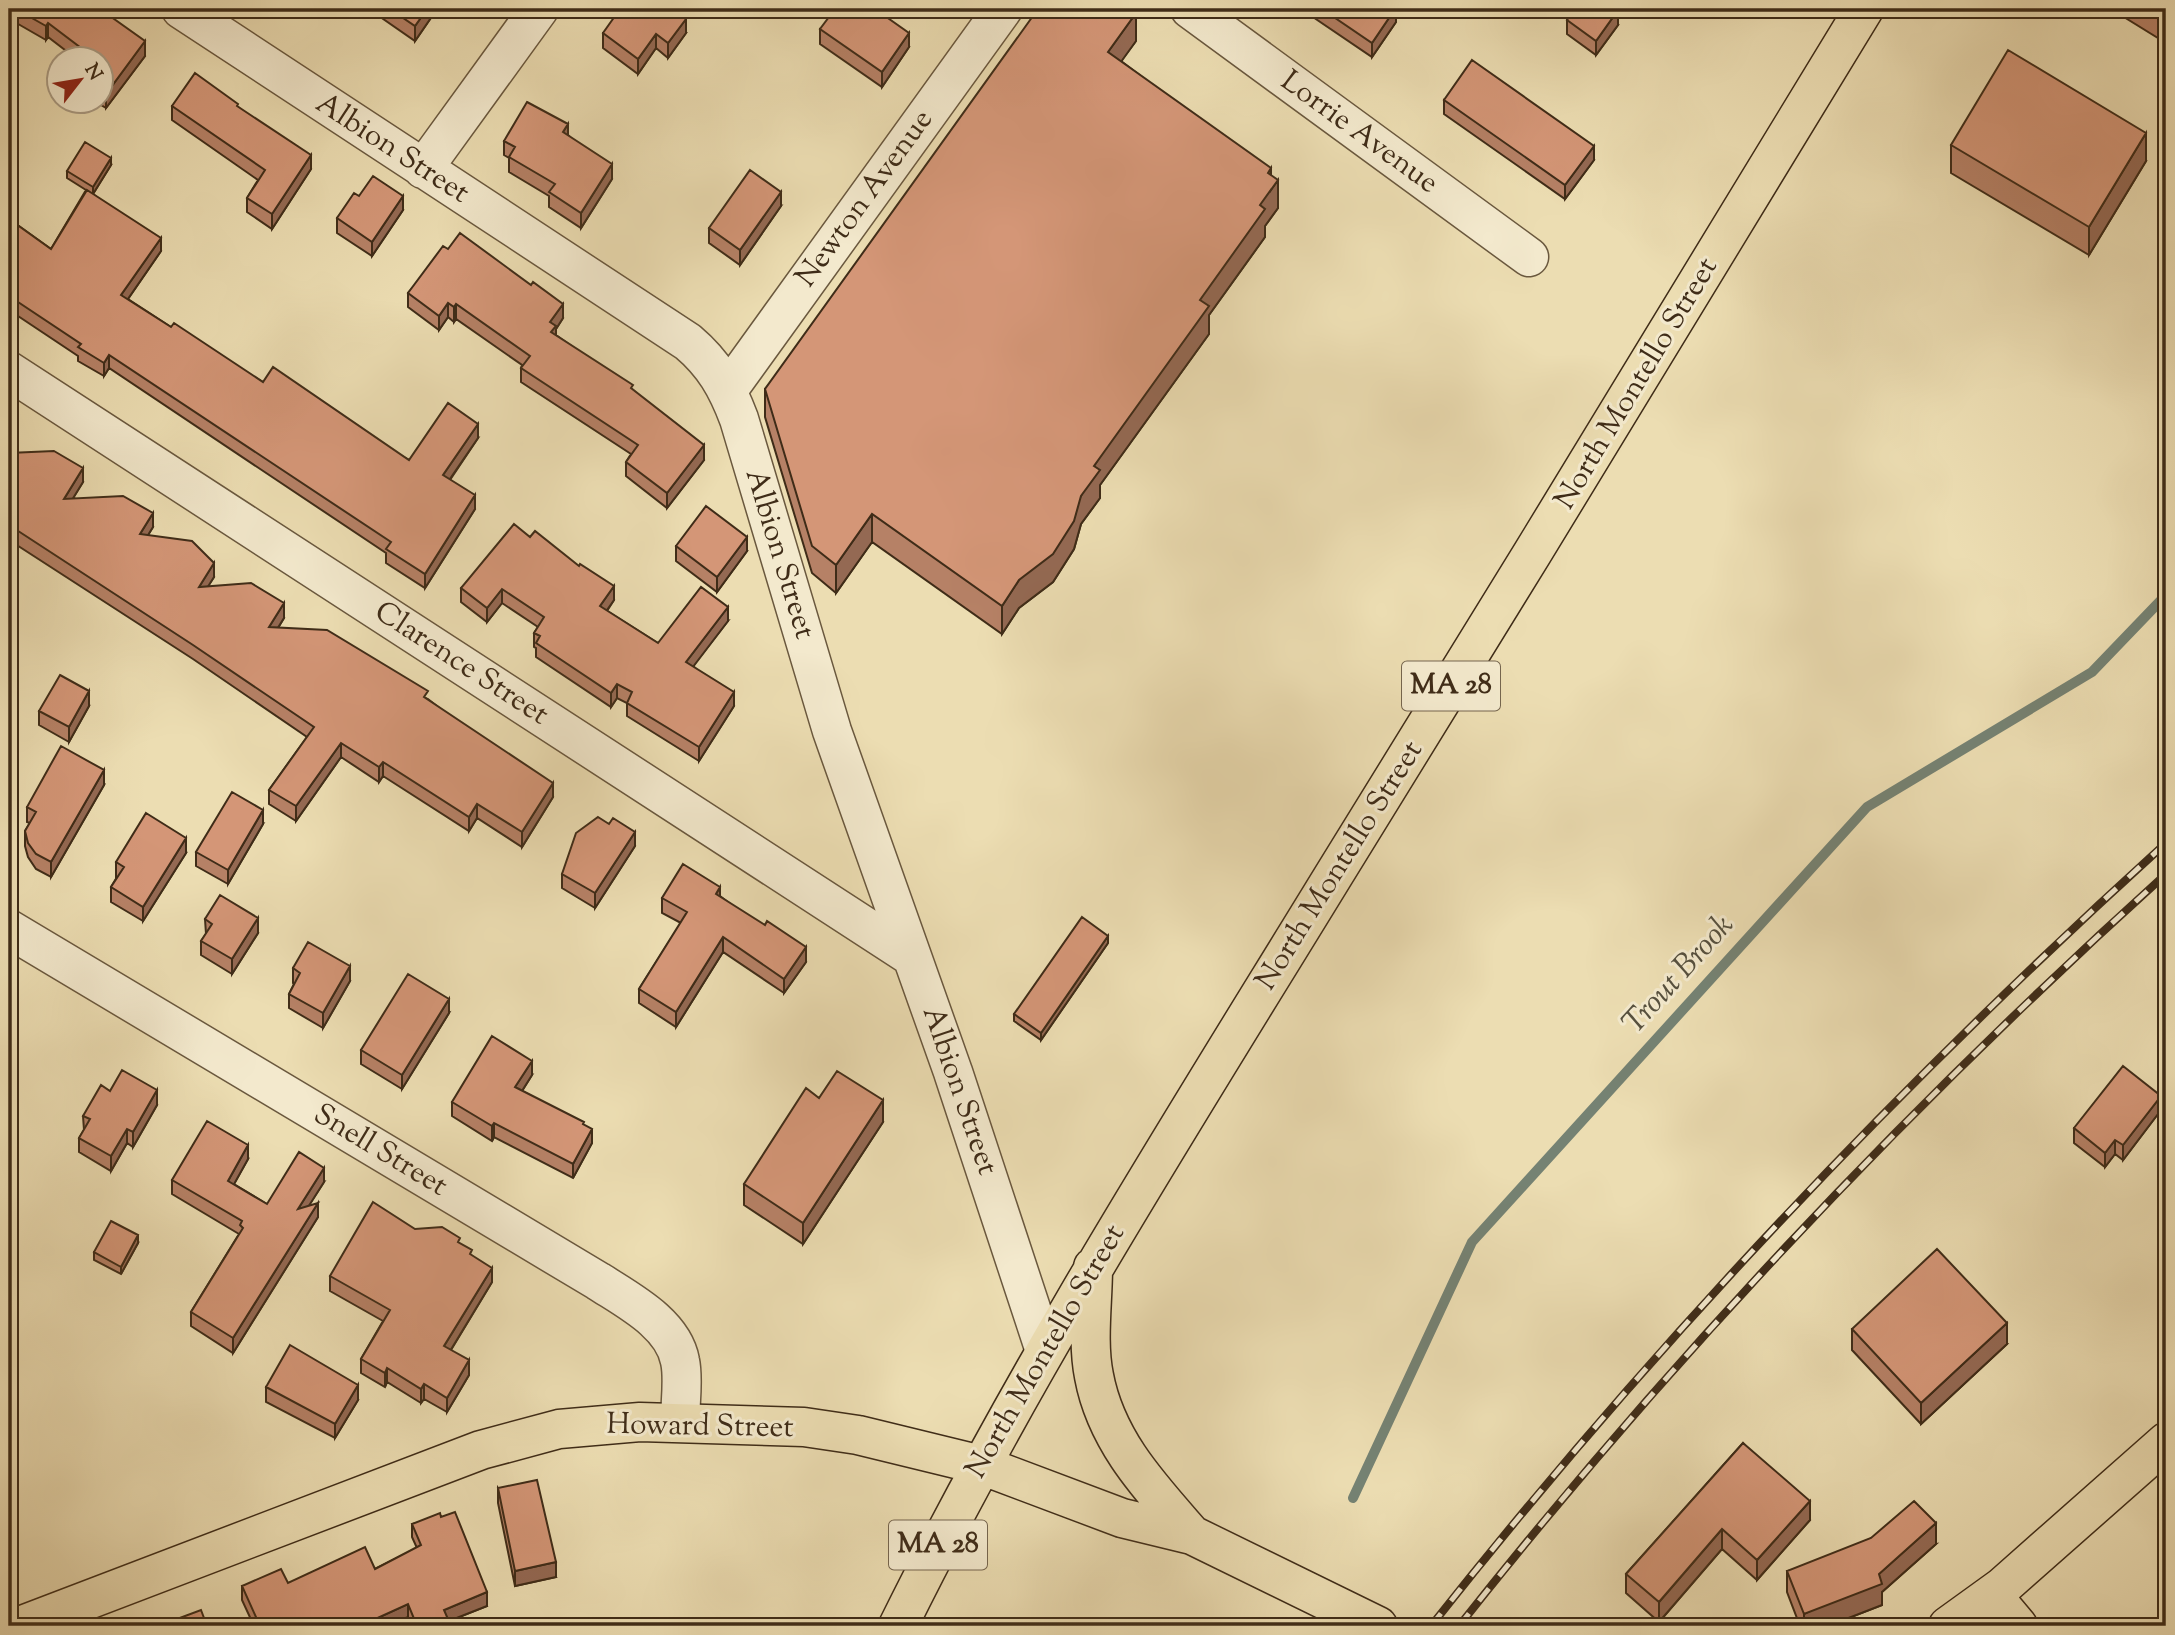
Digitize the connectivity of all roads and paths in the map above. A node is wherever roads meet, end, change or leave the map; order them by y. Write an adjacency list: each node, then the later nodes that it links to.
1 (181, 9): 6 (street, Albion Street)
2 (539, 9): 6 (street)
3 (1003, 9): 9 (street, Newton Avenue)
4 (1190, 9): 7 (street, Lorrie Avenue)
5 (1864, 9): 12 (main road, North Montello Street / MA 28)
6 (423, 170): 9 (street, Albion Street)
7 (1529, 257)
8 (9, 371): 11 (street, Clarence Street)
9 (728, 390): 11 (street, Albion Street)
10 (9, 929): 14 (street, Snell Street)
11 (912, 957): 13 (street, Albion Street)
12 (1093, 1266): 13 (main road, North Montello Street / MA 28); 17 (main road)
13 (1045, 1352): 16 (main road, North Montello Street / MA 28)
14 (680, 1422): 16 (main road, Howard Street); 19 (main road, Howard Street)
15 (2166, 1442): 18 (main road)
16 (981, 1465): 17 (main road, Howard Street); 20 (main road, North Montello Street / MA 28)
17 (1192, 1535): 21 (main road, Howard Street)
18 (1992, 1595): 22 (main road); 23 (main road)
19 (20, 1626)
20 (898, 1626)
21 (1378, 1626)
22 (1948, 1626)
23 (2018, 1626)

